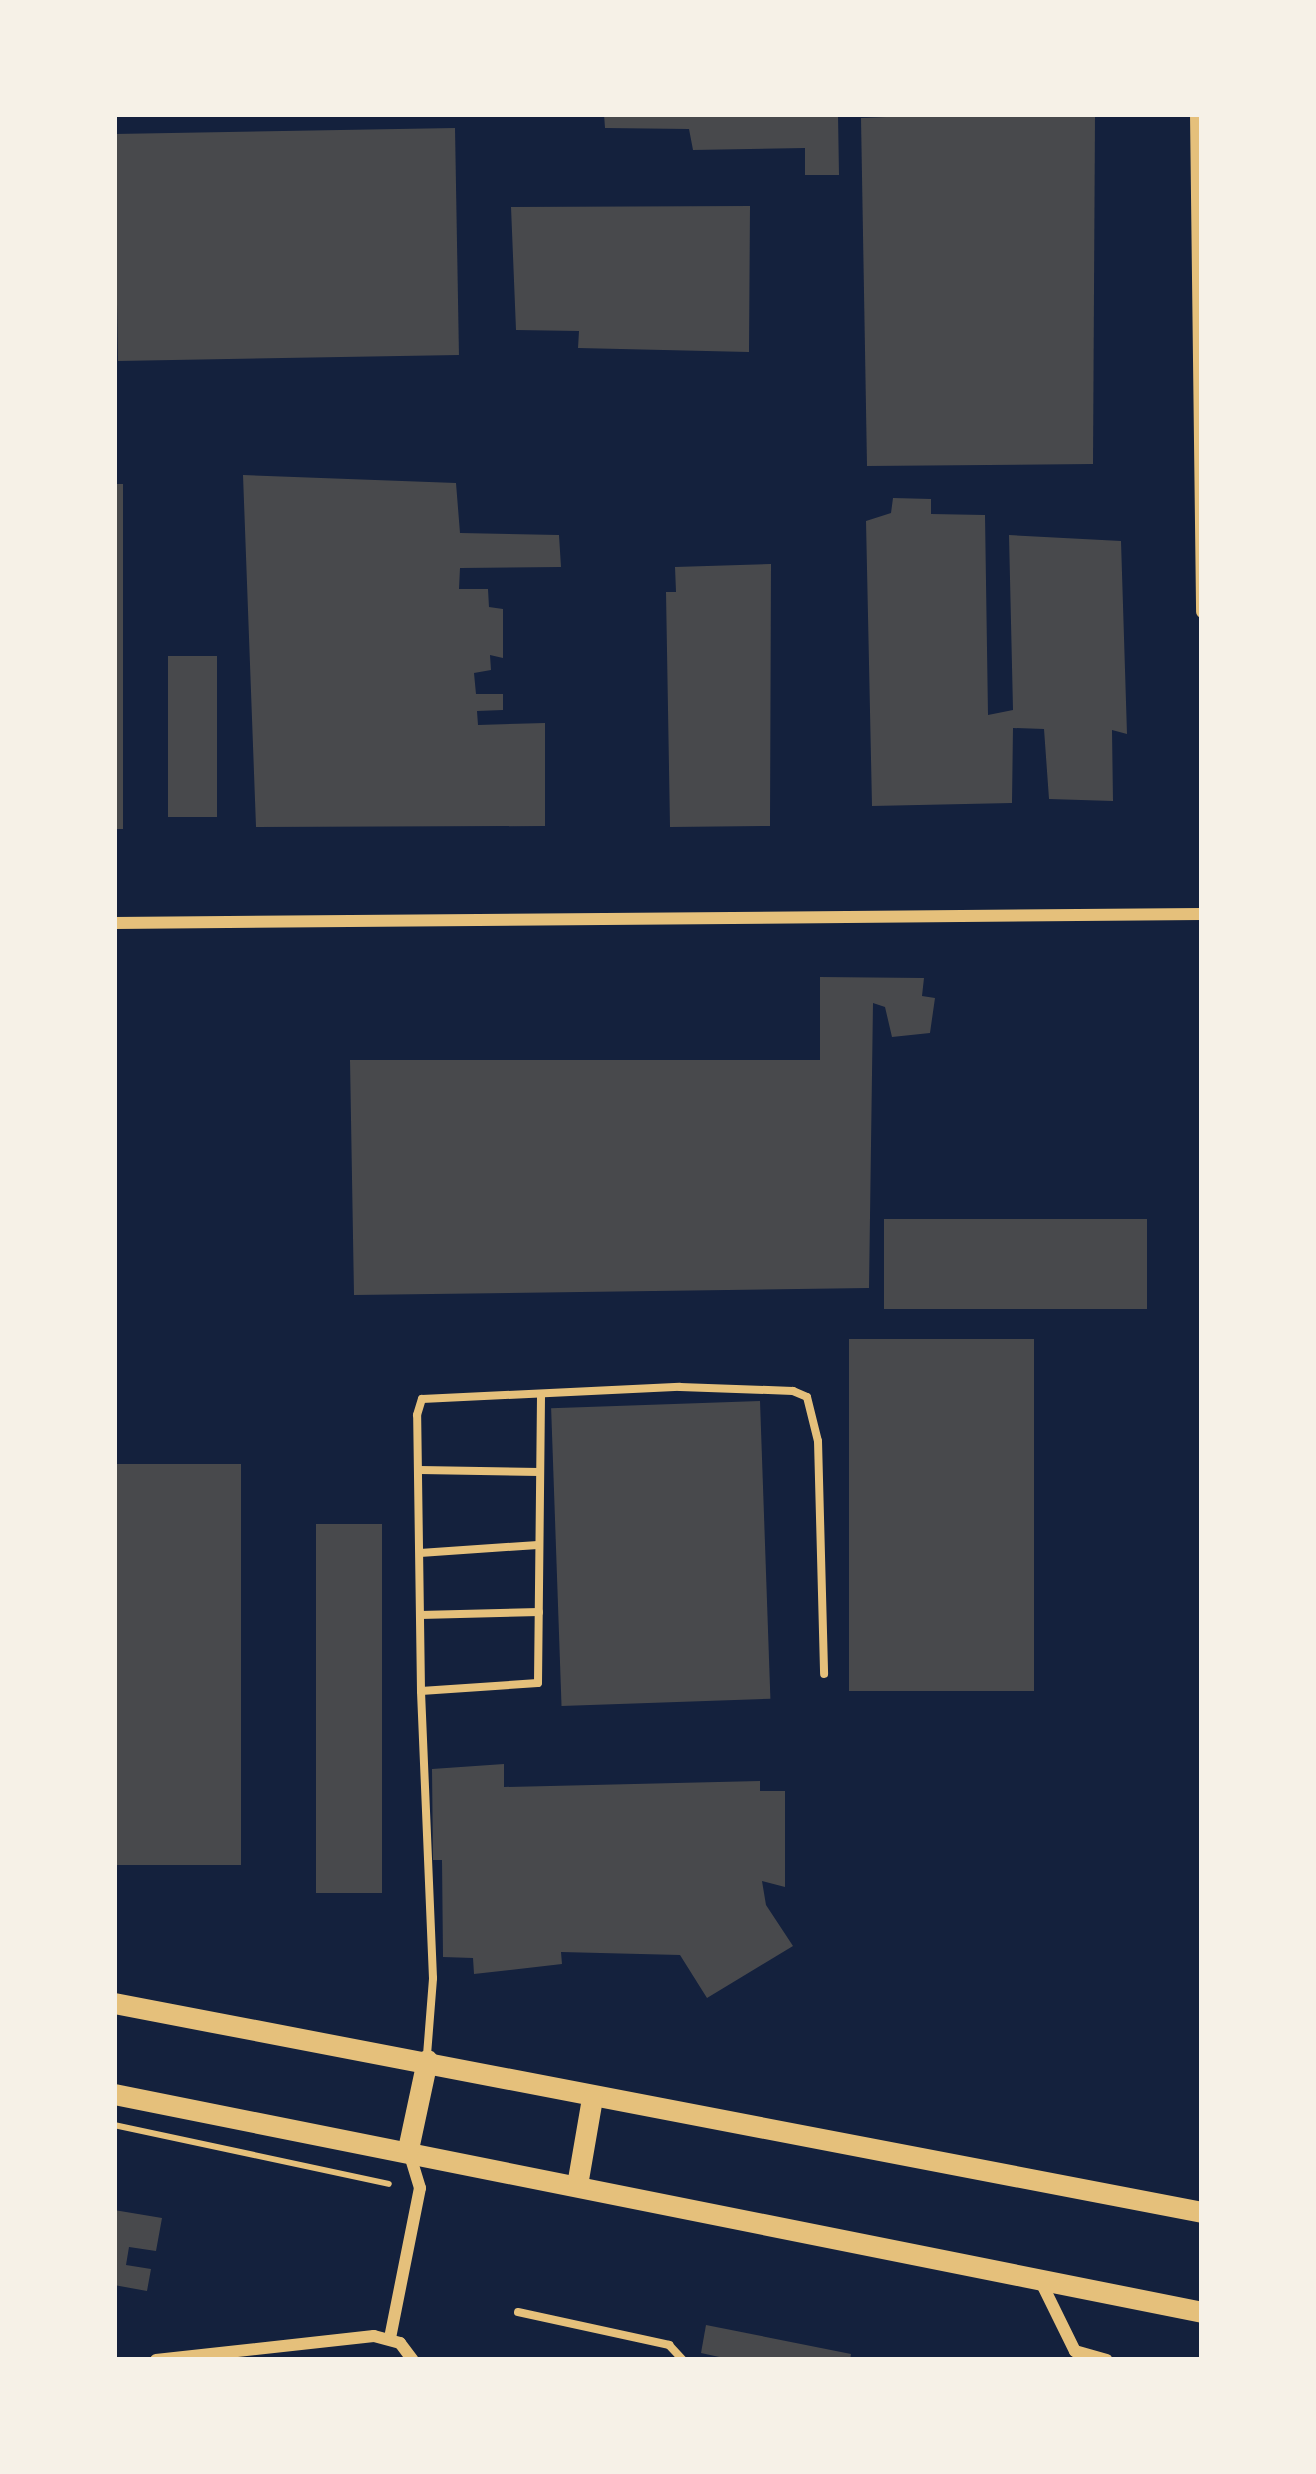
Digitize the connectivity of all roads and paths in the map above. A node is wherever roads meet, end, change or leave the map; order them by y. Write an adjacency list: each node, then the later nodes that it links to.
1 (1196, 114): 2 (street)
2 (1202, 612)
3 (1202, 914): 4 (street)
4 (114, 923)
5 (541, 1395): 6 (lane); 7 (lane); 12 (lane)
6 (420, 1470): 7 (lane); 9 (lane)
7 (539, 1472): 8 (lane)
8 (539, 1545): 9 (lane); 10 (lane)
9 (420, 1553): 11 (lane)
10 (539, 1612): 11 (lane); 13 (lane)
11 (420, 1615): 13 (lane)
12 (824, 1674)
13 (421, 1690): 15 (lane)
14 (114, 2003): 15 (main road)
15 (427, 2060): 17 (main road); 19 (main road)
16 (114, 2094): 19 (main road)
17 (592, 2098): 21 (main road); 22 (main road)
18 (114, 2125): 20 (path)
19 (408, 2150): 21 (main road); 26 (street)
20 (388, 2184)
21 (577, 2185): 23 (main road)
22 (1202, 2212)
23 (1042, 2284): 25 (main road); 31 (street)
24 (518, 2312): 30 (lane)
25 (1202, 2312)
26 (390, 2338): 27 (street); 28 (street)
27 (410, 2356): 29 (street)
28 (156, 2360)
29 (425, 2360)
30 (683, 2360)
31 (1107, 2360)

